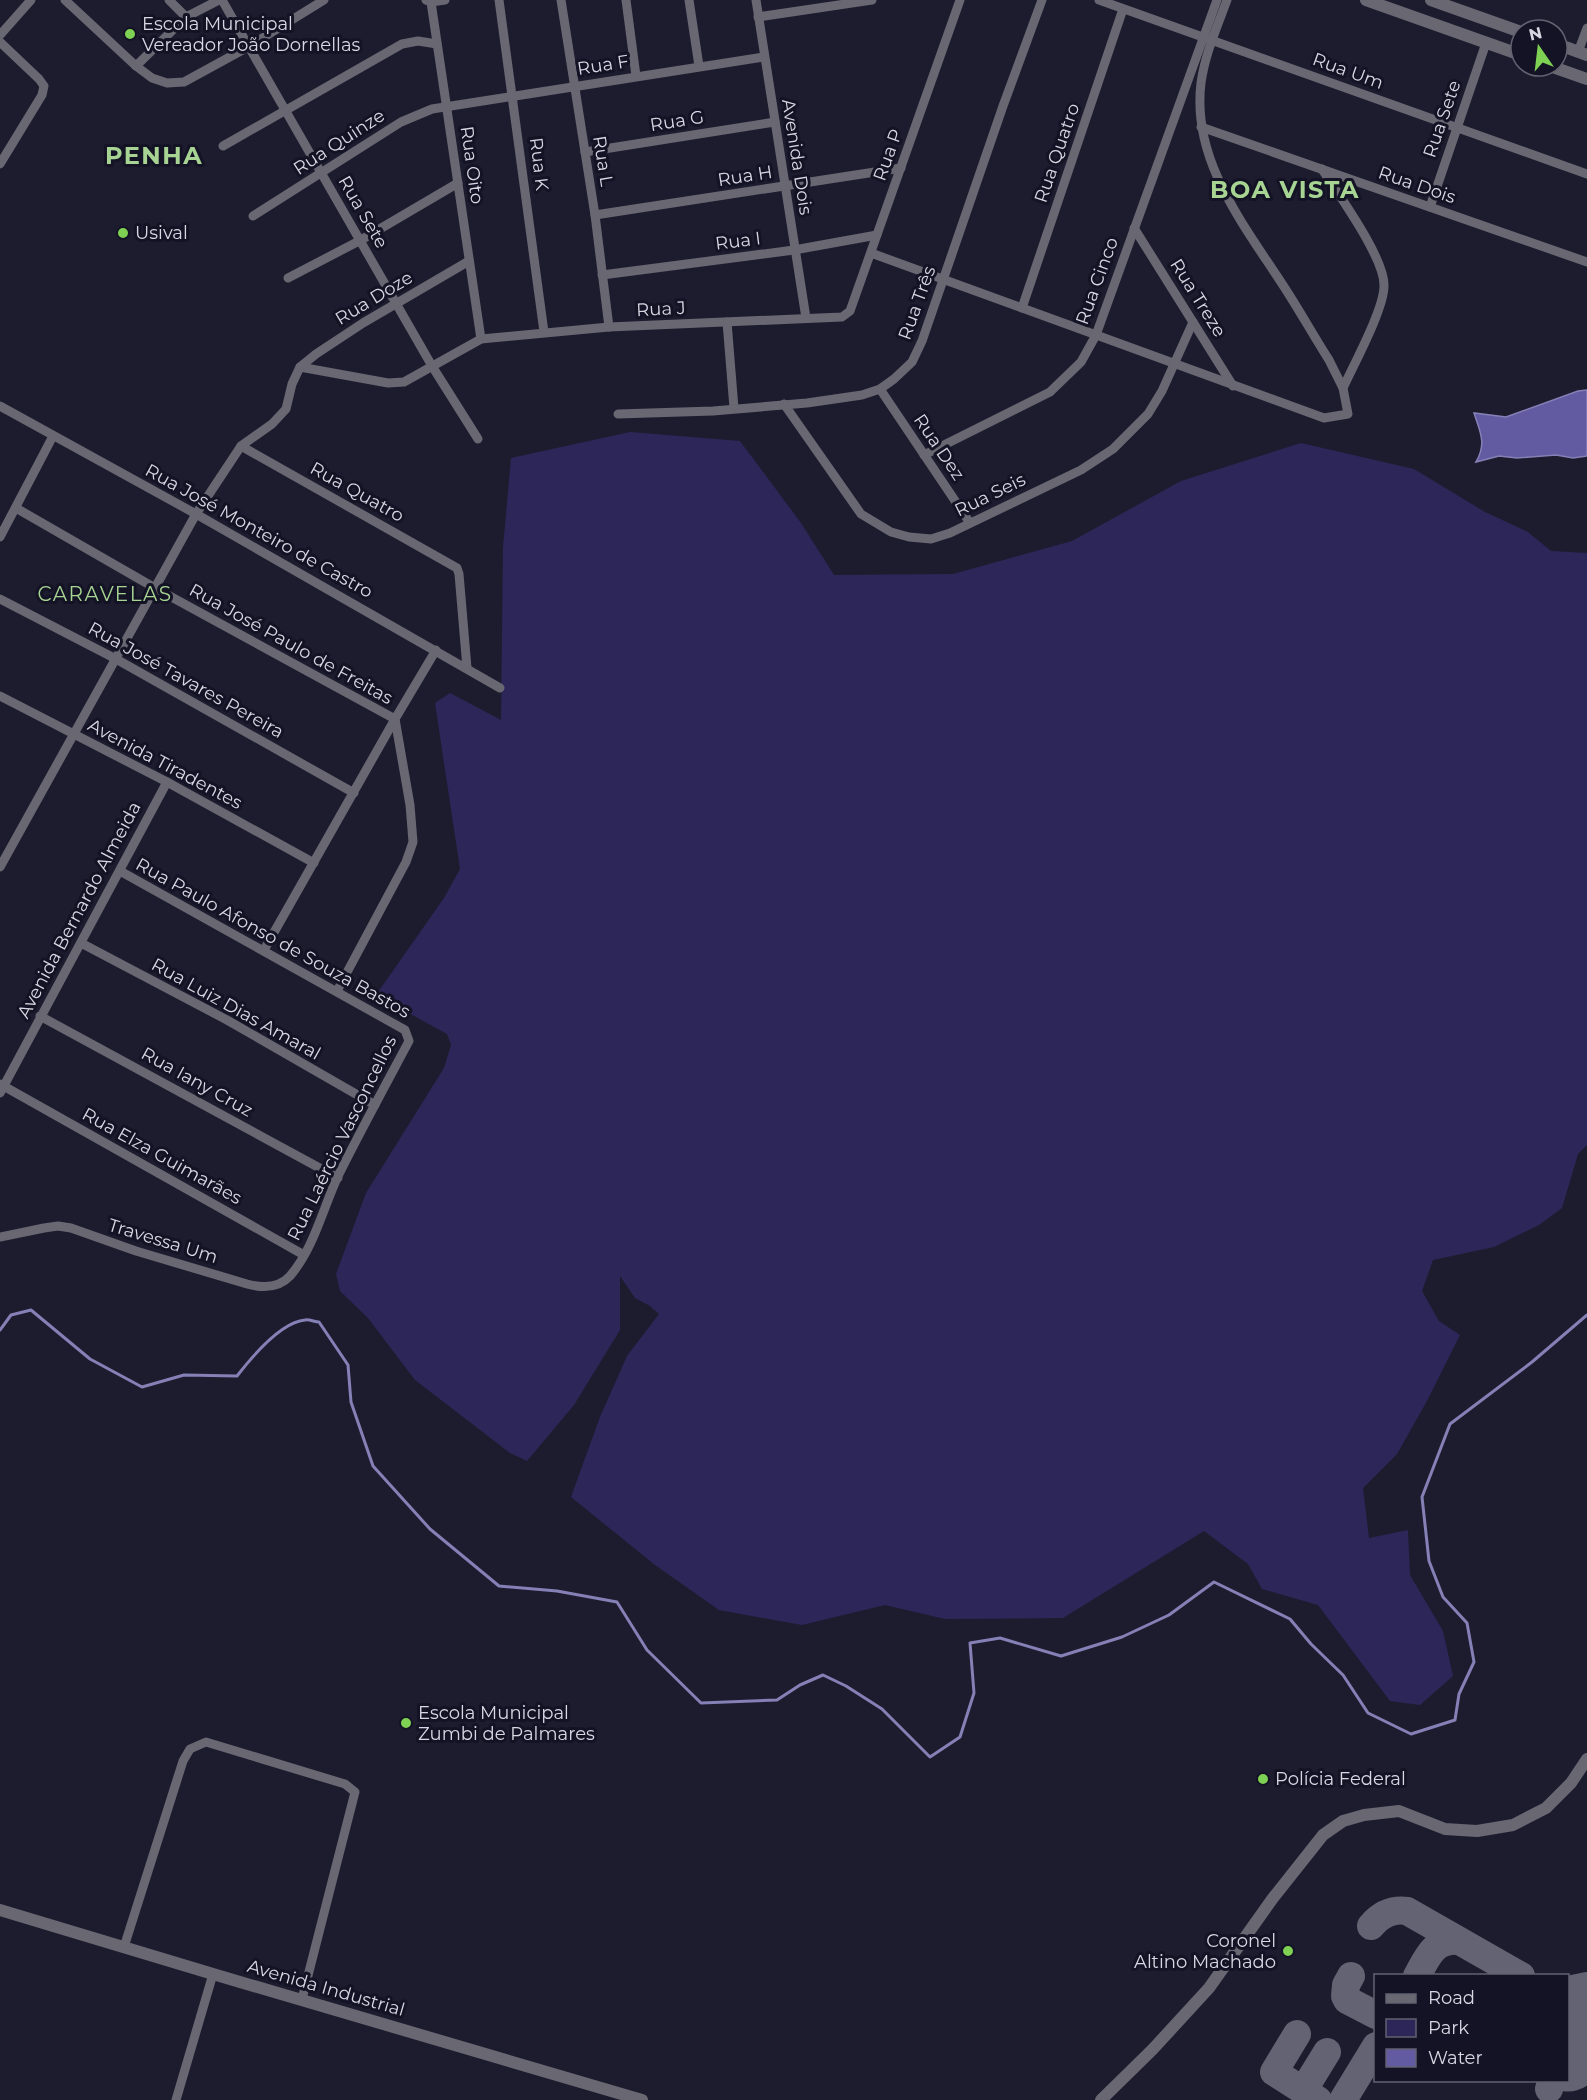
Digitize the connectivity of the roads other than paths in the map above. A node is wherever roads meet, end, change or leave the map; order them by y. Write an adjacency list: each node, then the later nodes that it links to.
1 (31, 0): 27 (street)
2 (65, 0): 36 (street)
3 (169, 0): 23 (street)
4 (220, 0): 23 (street); 32 (street, Rua Sete)
5 (324, 0): 32 (street)
6 (445, 0): 20 (street)
7 (499, 0): 42 (street, Rua K)
8 (561, 0): 41 (street, Rua L)
9 (626, 0): 39 (street)
10 (689, 0): 37 (street)
11 (756, 0): 24 (street, Avenida Dois)
12 (872, 0): 21 (street)
13 (960, 0): 52 (street, Rua P)
14 (1042, 0): 70 (street, Rua Três)
15 (1099, 0): 22 (street, Rua Um)
16 (1217, 0): 28 (street)
17 (1227, 0): 28 (street)
18 (1366, 0): 30 (street)
19 (1431, 0): 25 (street)
20 (428, 1): 31 (street, Rua Oito)
21 (849, 2): 24 (street)
22 (1123, 9): 28 (street, Rua Um); 72 (street, Rua Quatro)
23 (186, 17): 36 (street)
24 (758, 17): 35 (street, Avenida Dois)
25 (1509, 28)
26 (1587, 28): 34 (street)
27 (0, 35)
28 (1207, 39): 46 (street); 47 (street, Rua Um); 61 (street, Rua Cinco)
29 (0, 42): 49 (street)
30 (1486, 43): 33 (street); 47 (street, Rua Sete)
31 (437, 44): 43 (street, Rua Oito); 44 (street)
32 (248, 47): 36 (street); 44 (street, Rua Sete)
33 (1509, 51)
34 (1583, 53)
35 (764, 57): 37 (street, Rua F); 45 (street, Avenida Dois)
36 (136, 66)
37 (699, 66): 39 (street, Rua F)
38 (1569, 73): 40 (street)
39 (636, 76): 41 (street, Rua F)
40 (1587, 79)
41 (575, 86): 42 (street, Rua F); 50 (street, Rua L)
42 (513, 97): 43 (street, Rua F); 78 (street, Rua K)
43 (447, 106): 54 (street, Rua Quinze); 56 (street, Rua Oito)
44 (286, 109): 48 (street); 54 (street, Rua Sete)
45 (775, 122): 50 (street, Rua G); 57 (street, Avenida Dois)
46 (1201, 127): 53 (street, Rua Dois); 85 (street)
47 (1457, 128): 55 (street, Rua Um); 58 (street, Rua Sete)
48 (223, 146)
49 (3, 151): 51 (street)
50 (585, 152): 59 (street, Rua L)
51 (0, 164)
52 (901, 168): 57 (street, Rua H); 62 (street, Rua P)
53 (1322, 169): 58 (street, Rua Dois); 85 (street)
54 (321, 174): 60 (street, Rua Quinze); 63 (street, Rua Sete)
55 (1587, 174)
56 (458, 183): 63 (street); 66 (street, Rua Oito)
57 (786, 186): 59 (street, Rua H); 64 (street, Avenida Dois)
58 (1430, 207): 67 (street, Rua Dois)
59 (595, 215): 68 (street, Rua L)
60 (253, 216)
61 (1134, 228): 76 (street, Rua Treze); 79 (street, Rua Cinco)
62 (877, 235): 64 (street, Rua I); 65 (street, Rua P)
63 (361, 240): 69 (street); 71 (street, Rua Sete)
64 (794, 250): 68 (street, Rua I); 74 (street, Avenida Dois)
65 (870, 253): 70 (street); 73 (street, Rua P)
66 (469, 261): 71 (street, Rua Doze); 80 (street, Rua Oito)
67 (1587, 261)
68 (603, 275): 77 (street, Rua L)
69 (288, 278)
70 (944, 280): 72 (street); 86 (street, Rua Três)
71 (396, 304): 82 (street, Rua Sete); 83 (street, Rua Doze)
72 (1022, 308): 79 (street)
73 (842, 317): 74 (street, Rua J)
74 (806, 318): 75 (street, Rua J)
75 (727, 322): 77 (street, Rua J); 89 (street)
76 (1193, 322): 81 (street, Rua Seis); 84 (street, Rua Treze)
77 (609, 327): 78 (street, Rua J)
78 (543, 332): 80 (street, Rua J)
79 (1096, 335): 81 (street); 94 (street, Rua Cinco)
80 (481, 339): 82 (street)
81 (1175, 364): 84 (street); 97 (street, Rua Seis)
82 (432, 366): 83 (street); 92 (street, Rua Sete)
83 (300, 367): 93 (street)
84 (1233, 386): 85 (street)
85 (1343, 388)
86 (880, 389): 87 (street, Rua Três); 94 (street, Rua Dez)
87 (784, 404): 89 (street, Rua Três); 97 (street, Rua Seis)
88 (0, 406): 91 (street, Rua José Monteiro de Castro)
89 (734, 408): 90 (street, Rua Três)
90 (618, 414)
91 (53, 436): 95 (street); 96 (street, Rua José Monteiro de Castro)
92 (478, 439)
93 (241, 446): 96 (street); 103 (street, Rua Quatro)
94 (924, 455): 97 (street, Rua Dez)
95 (16, 508): 98 (street); 99 (street, Rua José Paulo de Freitas)
96 (196, 514): 99 (street); 101 (street, Rua José Monteiro de Castro)
97 (970, 523)
98 (0, 537)
99 (155, 588): 102 (street); 106 (street, Rua José Paulo de Freitas)
100 (0, 599): 102 (street, Rua José Tavares Pereira)
101 (436, 650): 103 (street, Rua José Monteiro de Castro); 106 (street)
102 (116, 659): 107 (street); 109 (street, Rua José Tavares Pereira)
103 (467, 668): 104 (street, Rua José Monteiro de Castro)
104 (501, 688)
105 (0, 697): 107 (street, Avenida Tiradentes)
106 (395, 719): 109 (street); 115 (street)
107 (74, 734): 108 (street, Avenida Tiradentes); 111 (street)
108 (167, 782): 110 (street, Avenida Tiradentes); 112 (street, Avenida Bernardo Almeida)
109 (354, 793): 110 (street)
110 (314, 863): 114 (street)
111 (0, 867)
112 (120, 871): 113 (street, Avenida Bernardo Almeida); 114 (street, Rua Paulo Afonso de Souza Bastos)
113 (81, 943): 116 (street, Avenida Bernardo Almeida); 119 (street, Rua Luiz Dias Amaral)
114 (264, 950): 115 (street, Rua Paulo Afonso de Souza Bastos)
115 (337, 991): 117 (street, Rua Paulo Afonso de Souza Bastos)
116 (40, 1016): 118 (street, Avenida Bernardo Almeida); 120 (street, Rua Iany Cruz)
117 (409, 1035): 119 (street, Rua Laércio Vasconcellos)
118 (1, 1087): 122 (street, Rua Elza Guimarães)
119 (375, 1106): 120 (street, Rua Laércio Vasconcellos)
120 (338, 1178): 122 (street, Rua Laércio Vasconcellos)
121 (0, 1237): 122 (street, Travessa Um)
122 (304, 1255)
123 (1587, 1759): 130 (street)
124 (0, 1910): 125 (street, Avenida Industrial)
125 (124, 1947): 126 (street, Avenida Industrial); 127 (street)
126 (213, 1974): 127 (street, Avenida Industrial); 128 (street)
127 (302, 1999): 129 (street, Avenida Industrial)
128 (176, 2100)
129 (642, 2100)
130 (1101, 2100)

